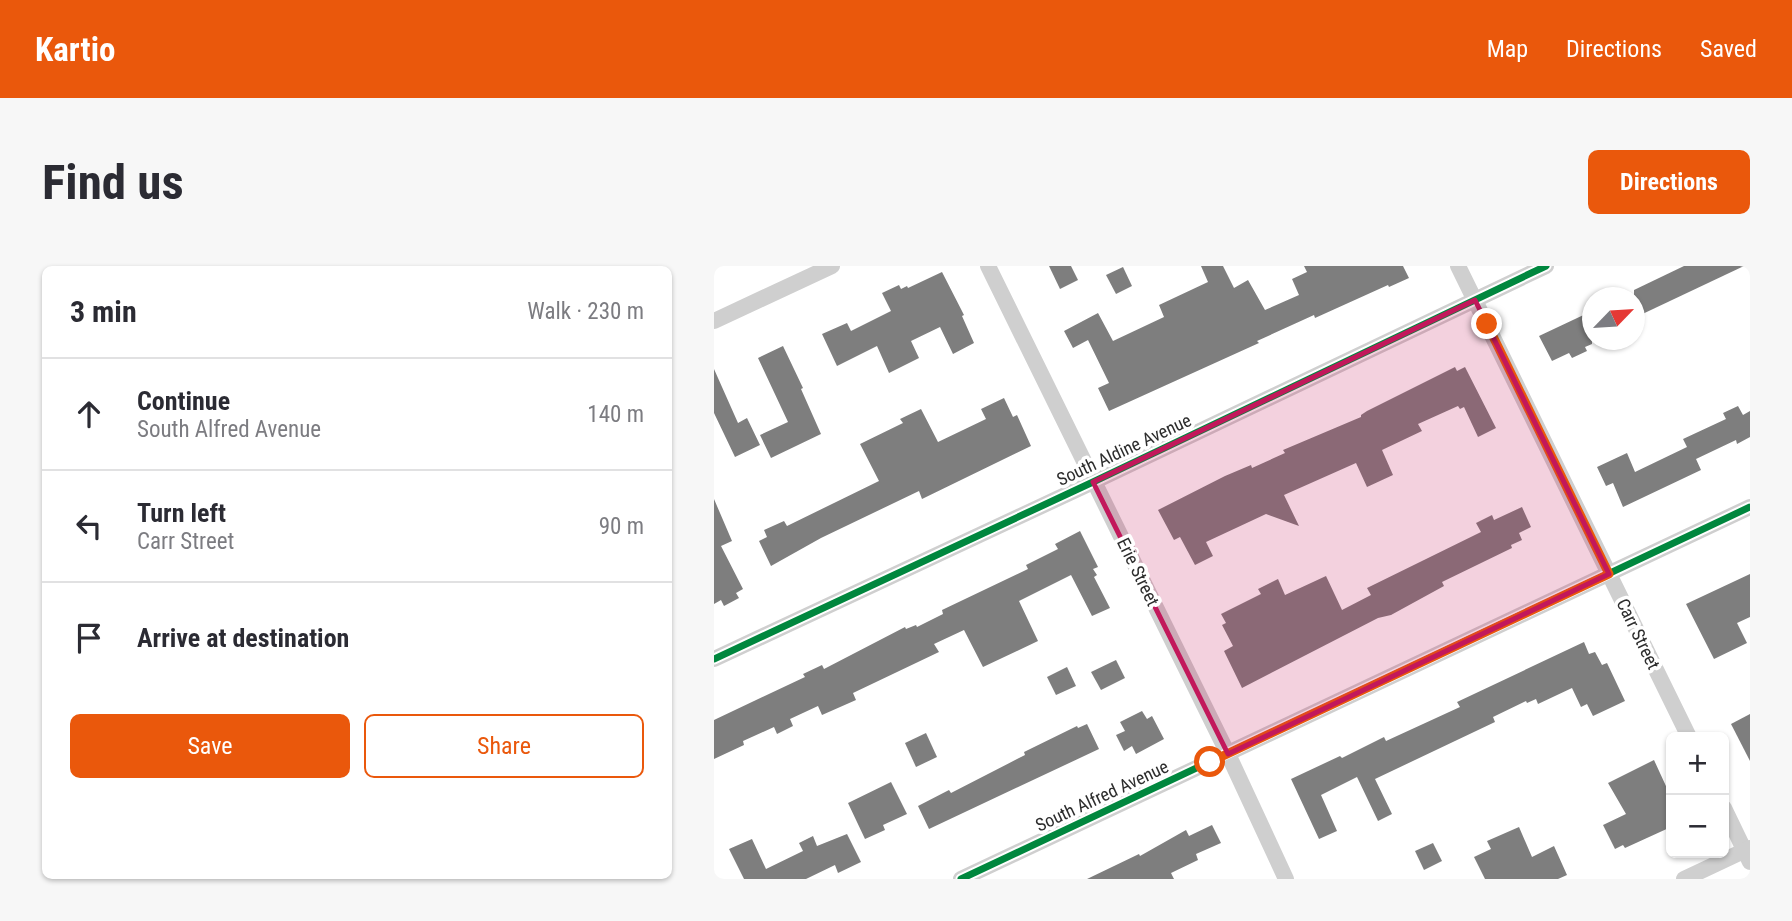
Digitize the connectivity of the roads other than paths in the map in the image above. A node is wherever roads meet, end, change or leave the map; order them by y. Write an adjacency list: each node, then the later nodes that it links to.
1 (832, 266): 6 (street)
2 (988, 266): 7 (street, Erie Street)
3 (1458, 266): 5 (street, Carr Street)
4 (1546, 266): 5 (street, South Aldine Avenue)
5 (1475, 300): 7 (street, South Aldine Avenue); 9 (street, Carr Street)
6 (714, 321)
7 (1093, 482): 10 (street, South Aldine Avenue); 12 (street, Erie Street)
8 (1750, 507): 9 (street, South Alfred Avenue)
9 (1609, 574): 11 (street, Carr Street); 12 (street, South Alfred Avenue)
10 (714, 659)
11 (1687, 732)
12 (1228, 754): 15 (street, South Alfred Avenue); 16 (street, Erie Street)
13 (1729, 818): 14 (street)
14 (1748, 854): 17 (street)
15 (961, 879)
16 (1286, 879)
17 (1684, 879)

